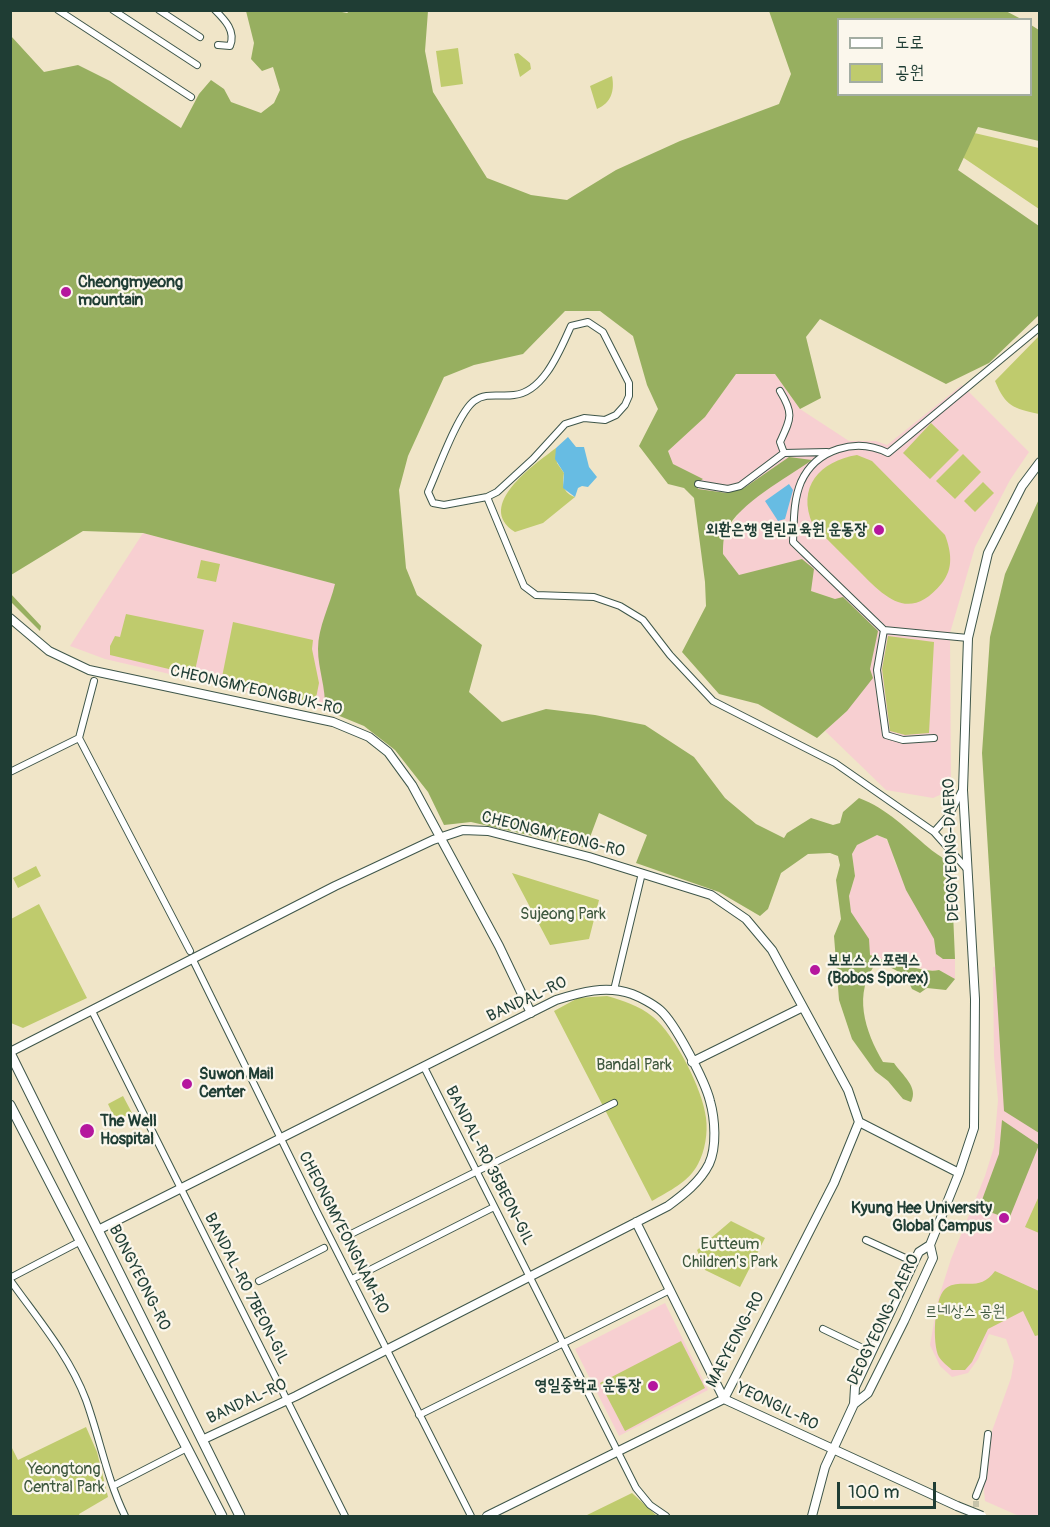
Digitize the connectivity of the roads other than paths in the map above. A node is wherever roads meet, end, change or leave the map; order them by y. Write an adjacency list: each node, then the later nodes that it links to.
1 (159, 10): 5 (street)
2 (214, 10): 6 (street)
3 (59, 11): 8 (street)
4 (117, 12): 7 (street)
5 (200, 37)
6 (218, 45)
7 (197, 65)
8 (191, 97)
9 (1040, 327): 11 (street)
10 (780, 391): 12 (street)
11 (827, 452): 12 (street); 17 (street)
12 (784, 453): 14 (street)
13 (1040, 462): 18 (street, DEOGYEONG-DAERO)
14 (698, 484)
15 (487, 496): 15 (street); 24 (street)
16 (10, 618): 25 (street, CHEONGMYEONGBUK-RO)
17 (885, 630): 18 (street); 21 (street)
18 (968, 638): 23 (street, DEOGYEONG-DAERO)
19 (94, 681): 20 (street)
20 (79, 738): 22 (street); 28 (street)
21 (934, 738)
22 (10, 772)
23 (963, 790): 24 (street); 26 (street, DEOGYEONG-DAERO)
24 (934, 832): 26 (street)
25 (442, 836): 27 (street, CHEONGMYEONG-RO); 29 (street, CHEONGMYEONG-RO); 33 (street, CHEONGMYEONGBUK-RO)
26 (966, 868): 42 (street, DEOGYEONG-DAERO)
27 (642, 873): 30 (street); 31 (street, CHEONGMYEONG-RO)
28 (190, 951)
29 (193, 960): 32 (street, CHEONGMYEONG-RO); 40 (street, CHEONGMYEONGNAM-RO)
30 (614, 990): 33 (street, BANDAL-RO); 35 (street, BANDAL-RO)
31 (803, 1007): 35 (street); 39 (street, CHEONGMYEONG-RO)
32 (92, 1011): 34 (street, CHEONGMYEONG-RO); 43 (street, BANDAL-RO 7BEON-GIL)
33 (531, 1013): 36 (street, BANDAL-RO)
34 (10, 1053): 46 (main road, BONGYEONG-RO)
35 (692, 1062): 45 (street, BANDAL-RO)
36 (424, 1067): 40 (street, BANDAL-RO); 41 (street, BANDAL-RO 35BEON-GIL)
37 (614, 1103): 41 (street)
38 (10, 1105): 49 (main road)
39 (859, 1122): 42 (street); 62 (street, MAEYEONG-RO)
40 (281, 1140): 43 (street, BANDAL-RO); 55 (street, CHEONGMYEONGNAM-RO)
41 (477, 1172): 44 (street, BANDAL-RO 35BEON-GIL); 47 (street)
42 (959, 1173): 50 (street, DEOGYEONG-DAERO)
43 (181, 1190): 46 (street, BANDAL-RO); 63 (street, BANDAL-RO 7BEON-GIL)
44 (494, 1207): 53 (street, BANDAL-RO 35BEON-GIL); 55 (street)
45 (636, 1222): 53 (street, BANDAL-RO); 57 (street, YEONGIL-RO)
46 (98, 1230): 67 (main road, BONGYEONG-RO)
47 (343, 1238)
48 (866, 1240): 52 (street)
49 (79, 1242): 54 (street); 68 (main road)
50 (930, 1245): 52 (street, DEOGYEONG-DAERO); 64 (street, DEOGYEONG-DAERO)
51 (324, 1248): 56 (street)
52 (914, 1262): 61 (street, DEOGYEONG-DAERO)
53 (530, 1277): 59 (street, BANDAL-RO 35BEON-GIL); 60 (street, BANDAL-RO)
54 (10, 1279): 71 (street)
55 (352, 1279): 60 (street, CHEONGMYEONGNAM-RO)
56 (259, 1281)
57 (670, 1290): 59 (street); 62 (street, YEONGIL-RO)
58 (823, 1329): 61 (street)
59 (563, 1343): 65 (street); 70 (street, BANDAL-RO 35BEON-GIL)
60 (386, 1349): 63 (street, BANDAL-RO); 65 (street, CHEONGMYEONGNAM-RO)
61 (871, 1352): 64 (street, DEOGYEONG-DAERO)
62 (724, 1399): 69 (street, YEONGIL-RO); 70 (street, MAEYEONG-RO)
63 (287, 1400): 67 (street, BANDAL-RO); 76 (street, BANDAL-RO 7BEON-GIL)
64 (854, 1404): 69 (street, DEOGYEONG-DAERO)
65 (419, 1415): 77 (street, CHEONGMYEONGNAM-RO)
66 (988, 1434): 72 (street)
67 (204, 1439): 75 (main road, BONGYEONG-RO)
68 (187, 1448): 71 (street); 74 (main road)
69 (833, 1450): 80 (street, DEOGYEONG-DAERO); 81 (street, YEONGIL-RO, bridge)
70 (618, 1451): 78 (street, MAEYEONG-RO); 79 (street, BANDAL-RO 35BEON-GIL)
71 (113, 1486): 73 (street)
72 (976, 1496)
73 (125, 1516)
74 (222, 1516)
75 (240, 1516)
76 (345, 1516)
77 (471, 1516)
78 (488, 1516)
79 (666, 1516)
80 (812, 1516)
81 (982, 1516)

